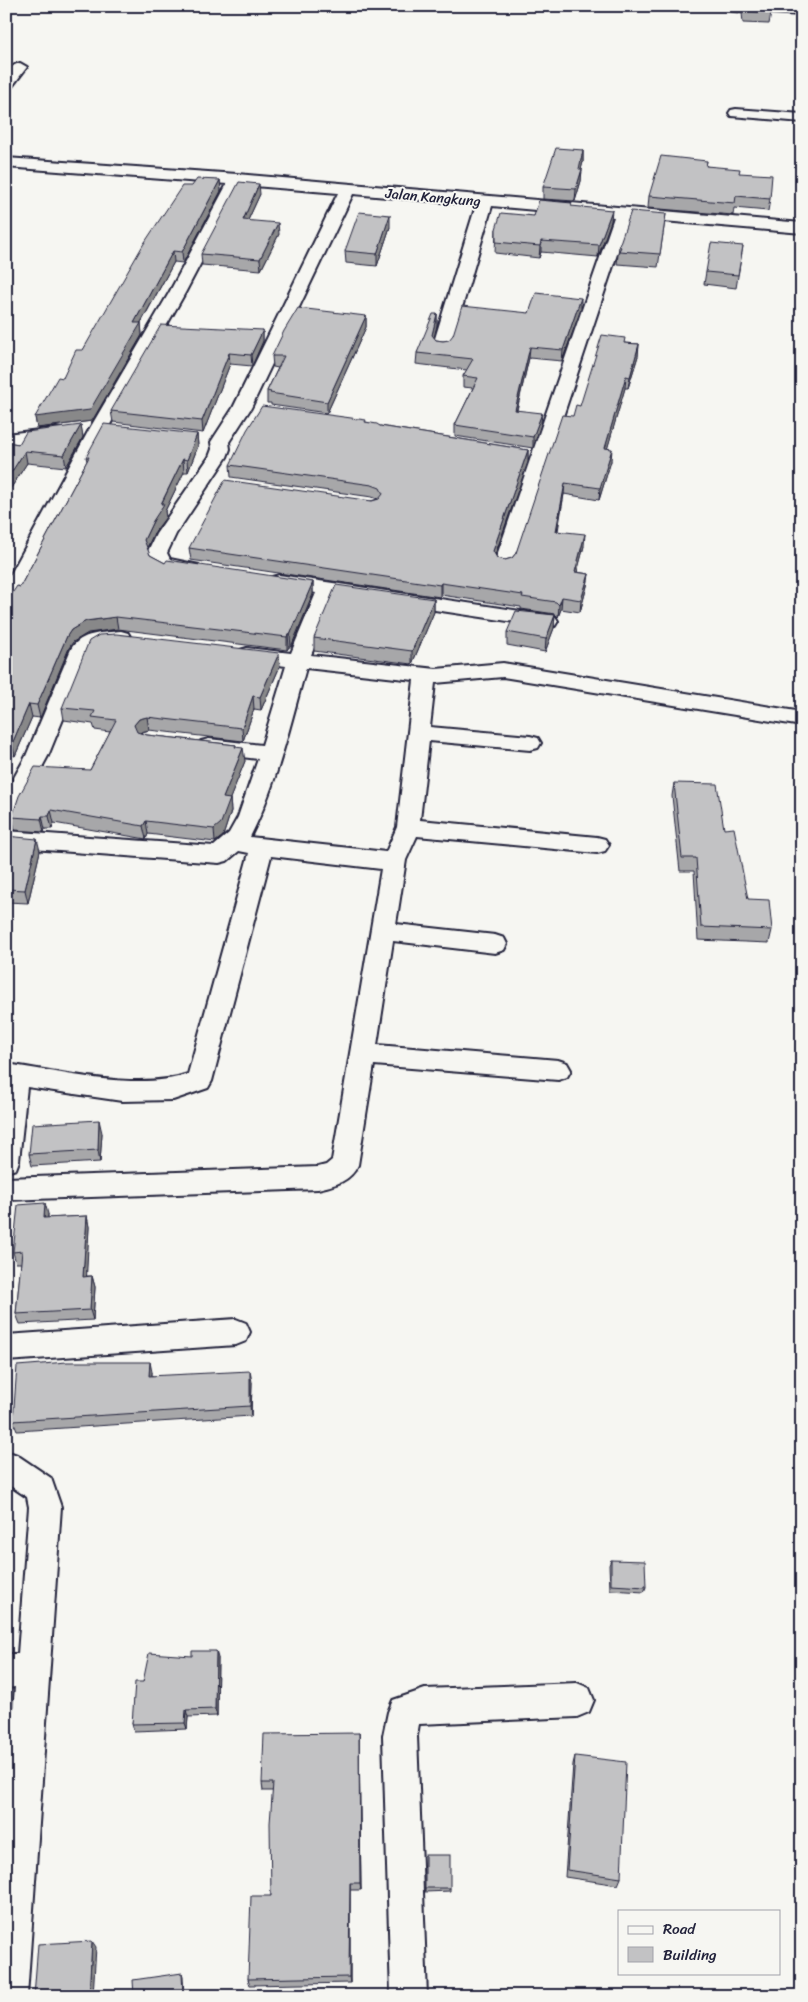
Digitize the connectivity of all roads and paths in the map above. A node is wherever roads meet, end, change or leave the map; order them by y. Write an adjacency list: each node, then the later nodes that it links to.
1 (734, 7): 2 (street)
2 (802, 11)
3 (20, 67): 4 (street)
4 (6, 84)
5 (736, 113): 6 (street)
6 (802, 118)
7 (6, 162): 8 (street, Jalan Kangkung)
8 (237, 179): 9 (street, Jalan Kangkung); 16 (street)
9 (347, 190): 10 (street, Jalan Kangkung); 14 (street)
10 (485, 202): 11 (street, Jalan Kangkung); 13 (street)
11 (623, 213): 12 (street, Jalan Kangkung); 19 (street)
12 (802, 228)
13 (442, 345)
14 (242, 408): 15 (street); 21 (street)
15 (261, 410)
16 (92, 430): 17 (street); 24 (street)
17 (6, 440)
18 (520, 453): 19 (street)
19 (539, 456): 20 (street)
20 (504, 564)
21 (211, 571)
22 (260, 578): 23 (street)
23 (328, 588): 25 (street); 28 (street)
24 (6, 602)
25 (548, 621)
26 (137, 640): 35 (street)
27 (232, 653): 28 (street)
28 (298, 661): 29 (street); 34 (street)
29 (425, 675): 30 (street); 31 (street)
30 (802, 720)
31 (419, 733): 33 (street); 36 (street)
32 (187, 743): 34 (street)
33 (530, 744)
34 (271, 753): 38 (street)
35 (6, 813)
36 (408, 827): 39 (street); 41 (street)
37 (6, 839): 38 (street)
38 (232, 844): 40 (street)
39 (597, 845)
40 (262, 847): 41 (street); 46 (street)
41 (394, 860): 42 (street)
42 (382, 931): 43 (street); 44 (street)
43 (495, 944)
44 (362, 1054): 45 (street); 48 (street)
45 (558, 1070)
46 (11, 1075): 47 (street)
47 (6, 1162)
48 (6, 1189)
49 (236, 1332): 50 (street)
50 (6, 1348)
51 (12, 1473): 52 (street)
52 (19, 1670): 54 (street)
53 (577, 1700): 56 (street)
54 (11, 1886): 55 (street)
55 (8, 1996)
56 (409, 1996)

